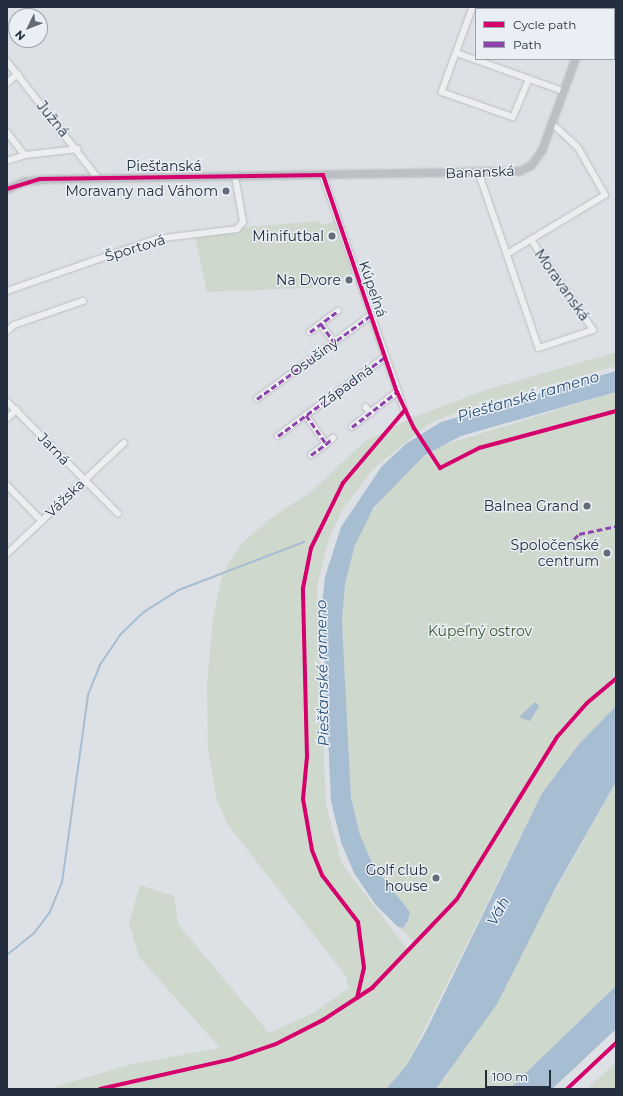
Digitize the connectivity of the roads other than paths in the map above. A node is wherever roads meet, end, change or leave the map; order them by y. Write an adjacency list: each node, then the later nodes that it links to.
1 (473, 7): 2 (street)
2 (457, 53): 3 (street); 8 (street)
3 (475, 59)
4 (477, 60): 8 (street)
5 (575, 60): 10 (main road, Bananská)
6 (7, 61): 7 (street, Južná)
7 (18, 74): 9 (street); 13 (street, Južná)
8 (529, 78): 10 (street)
9 (7, 83)
10 (563, 91): 11 (main road, Bananská)
11 (552, 124): 16 (main road, Bananská); 22 (street, Moravanská)
12 (7, 132): 14 (street)
13 (78, 149): 14 (street); 20 (street, Južná)
14 (25, 155): 15 (street)
15 (7, 161)
16 (479, 173): 17 (main road, Bananská); 23 (street)
17 (385, 174): 18 (main road, Piešťanská)
18 (323, 175): 19 (main road, Piešťanská); 27 (street, Kúpeľná)
19 (235, 176): 20 (main road, Piešťanská); 24 (street, Športová)
20 (98, 178): 21 (main road, Piešťanská)
21 (7, 189)
22 (531, 240): 23 (street, Moravanská); 23 (street, Moravanská)
23 (507, 254)
24 (7, 291)
25 (82, 301): 29 (street)
26 (338, 311): 28 (street, Osušiny)
27 (370, 316): 31 (street, Osušiny); 32 (street, Kúpeľná)
28 (321, 324): 30 (street, Osušiny); 31 (street)
29 (7, 331)
30 (310, 332)
31 (334, 342): 34 (street, Osušiny)
32 (385, 357): 33 (street, Kúpeľná); 40 (street, Západná)
33 (397, 392): 38 (street, Kúpeľná); 39 (street)
34 (257, 399)
35 (7, 401): 37 (street, Jarná)
36 (366, 407): 39 (street, Západná)
37 (16, 410): 41 (street); 48 (street, Jarná)
38 (405, 410)
39 (371, 413): 42 (street)
40 (306, 415): 43 (street, Západná); 46 (street, Západná)
41 (7, 419)
42 (352, 427)
43 (278, 436)
44 (333, 438): 46 (street)
45 (124, 443): 48 (street, Vážska)
46 (326, 444): 47 (street)
47 (311, 455)
48 (84, 480): 50 (street, Jarná); 51 (street, Vážska)
49 (7, 484): 51 (street)
50 (118, 513)
51 (42, 521): 52 (street, Vážska)
52 (7, 554)

